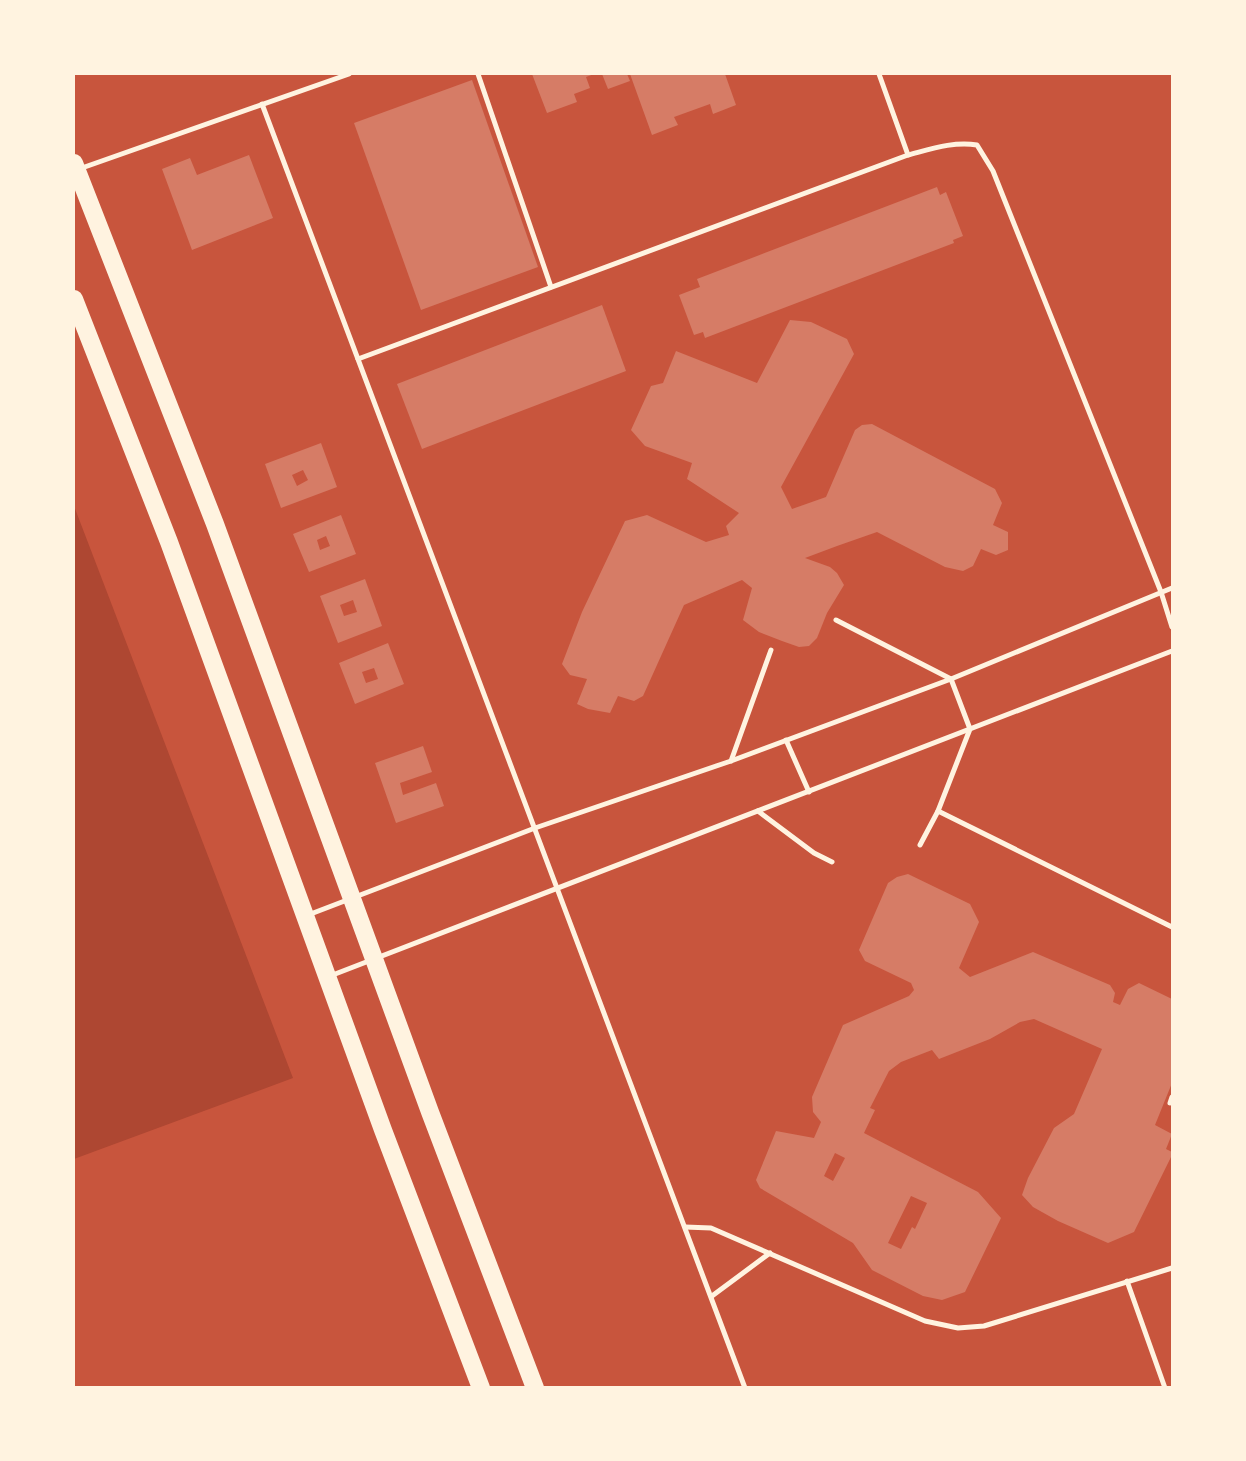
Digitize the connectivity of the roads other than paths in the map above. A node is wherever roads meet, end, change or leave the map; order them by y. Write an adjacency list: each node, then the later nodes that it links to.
1 (349, 74): 4 (lane)
2 (478, 74): 7 (lane)
3 (879, 74): 5 (lane)
4 (262, 104): 6 (lane); 9 (lane)
5 (908, 155): 7 (lane); 11 (lane)
6 (75, 167): 27 (main road)
7 (551, 288): 9 (lane)
8 (74, 299): 28 (main road)
9 (358, 359): 23 (lane)
10 (1172, 588): 11 (lane)
11 (1161, 592): 13 (lane); 16 (lane)
12 (836, 620): 16 (lane)
13 (1172, 627)
14 (771, 650): 19 (lane)
15 (1172, 651): 17 (lane)
16 (951, 679): 17 (lane); 18 (lane)
17 (970, 729): 20 (lane); 22 (lane)
18 (786, 740): 19 (lane); 20 (lane)
19 (731, 761): 23 (lane)
20 (809, 792): 21 (lane)
21 (758, 811): 25 (lane); 26 (lane)
22 (938, 811): 24 (lane); 29 (lane)
23 (535, 828): 26 (lane); 27 (lane)
24 (920, 845)
25 (832, 862)
26 (558, 890): 30 (lane); 32 (lane)
27 (352, 898): 28 (lane); 30 (main road)
28 (305, 916): 31 (main road)
29 (1172, 927)
30 (374, 959): 31 (lane); 38 (main road)
31 (328, 977): 37 (main road)
32 (685, 1227): 33 (lane); 36 (lane)
33 (770, 1253): 35 (lane); 36 (lane)
34 (1172, 1268): 35 (lane)
35 (1127, 1281): 40 (lane)
36 (712, 1296): 39 (lane)
37 (481, 1388)
38 (535, 1388)
39 (746, 1388)
40 (1165, 1388)

